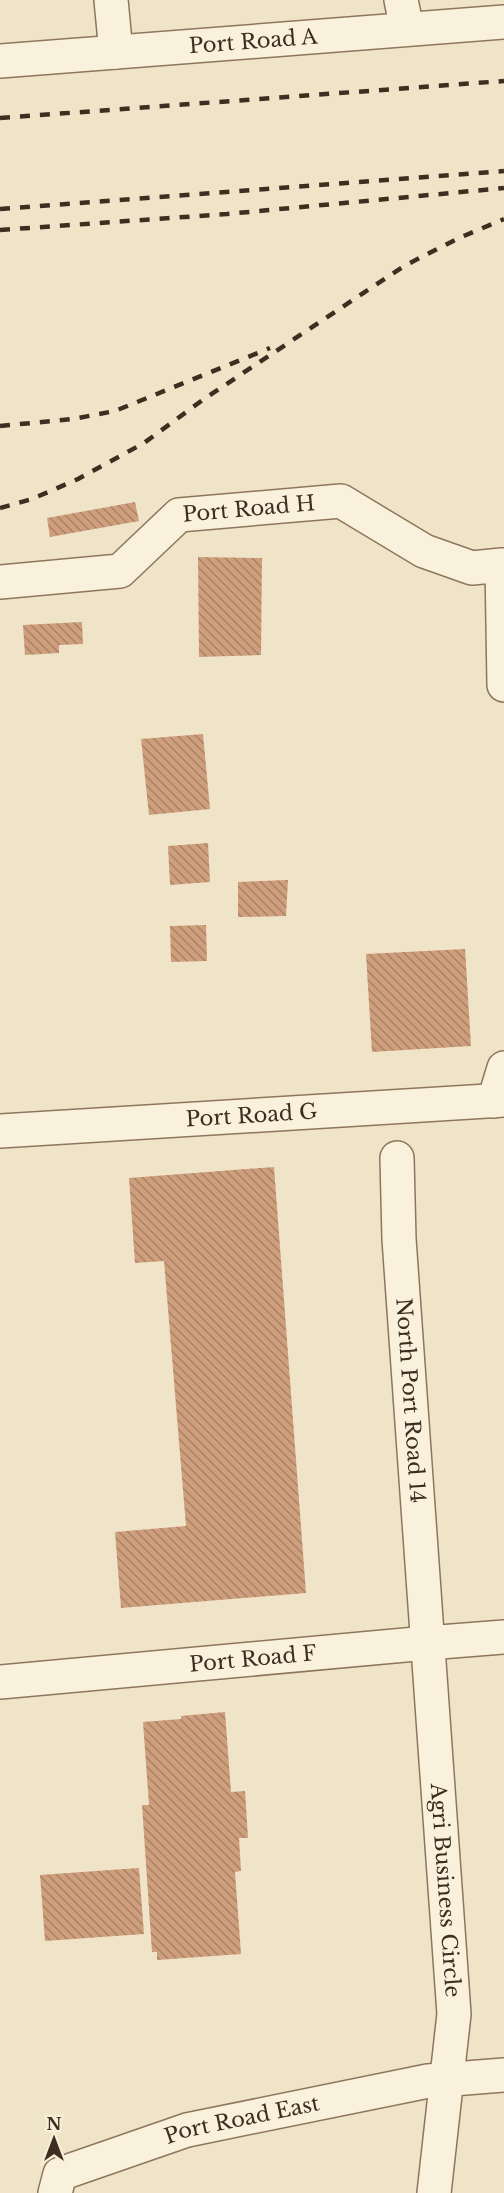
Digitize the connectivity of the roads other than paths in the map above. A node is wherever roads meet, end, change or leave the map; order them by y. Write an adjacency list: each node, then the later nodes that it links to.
1 (111, 0): 4 (lane)
2 (404, 15): 3 (lane, Port Road A); 4 (lane, Port Road A)
3 (504, 22)
4 (116, 52): 5 (lane, Port Road A)
5 (0, 61)
6 (0, 582): 7 (lane, Port Road H)
7 (504, 686)
8 (504, 1068): 9 (lane)
9 (499, 1101): 10 (lane, Port Road G)
10 (0, 1131)
11 (397, 1158): 13 (lane, North Port Road 14)
12 (504, 1637): 13 (lane, Port Road F)
13 (427, 1642): 14 (lane, Port Road F); 16 (lane, Agri Business Circle)
14 (0, 1683)
15 (504, 2076): 16 (lane)
16 (447, 2080): 17 (lane, Port Road East); 18 (lane, Agri Business Circle)
17 (55, 2193)
18 (434, 2193)

